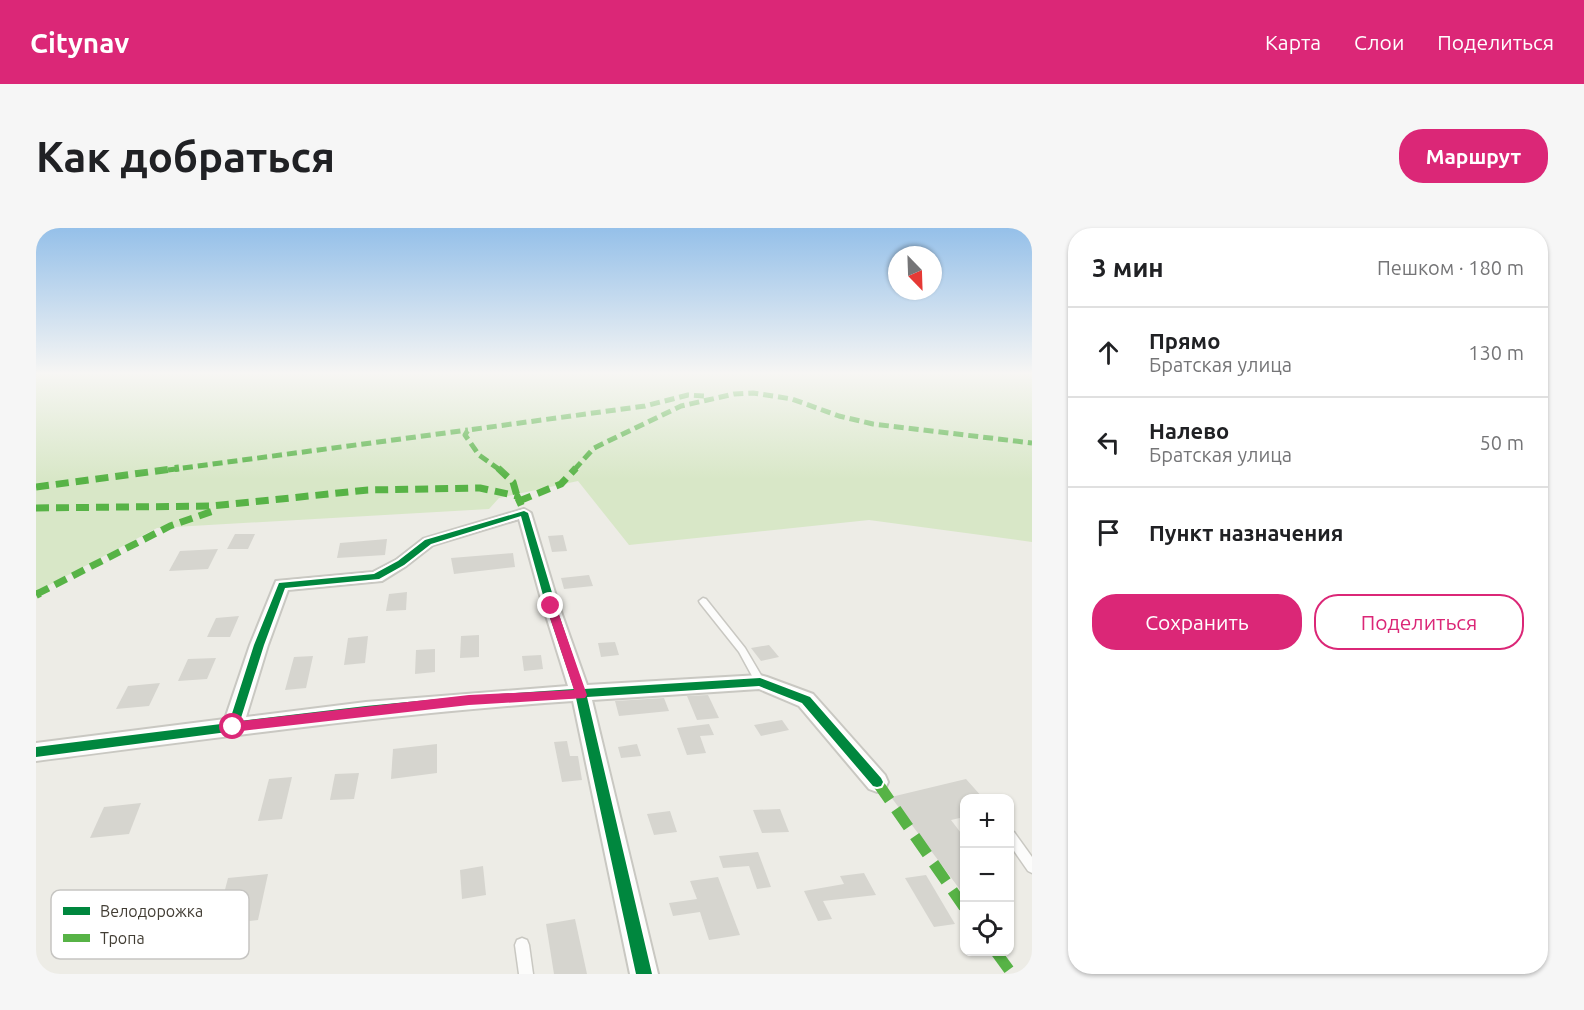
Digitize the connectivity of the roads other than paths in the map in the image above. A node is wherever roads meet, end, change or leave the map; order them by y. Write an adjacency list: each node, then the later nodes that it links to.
1 (703, 601): 2 (lane)
2 (760, 682): 3 (street); 6 (street)
3 (581, 695): 4 (street); 4 (street); 11 (street)
4 (233, 727): 5 (street)
5 (36, 752)
6 (877, 782)
7 (1014, 842): 8 (lane)
8 (1032, 867)
9 (522, 945): 10 (lane)
10 (526, 974)
11 (644, 974)

